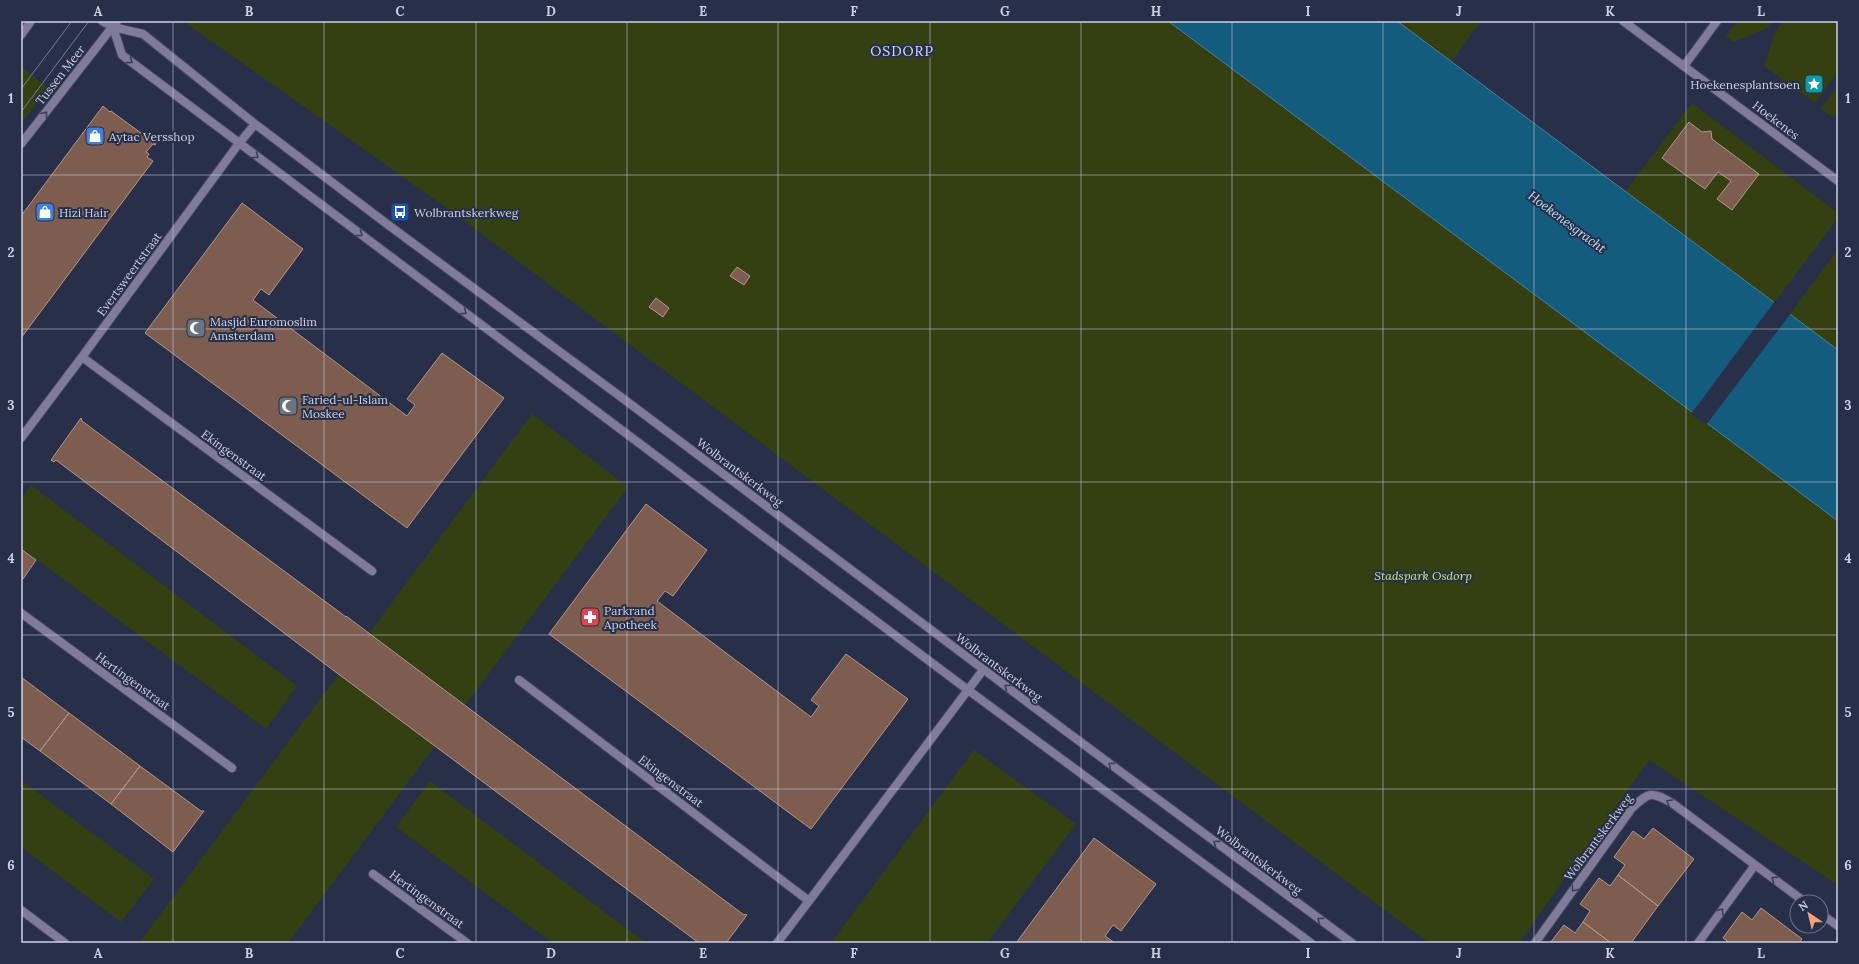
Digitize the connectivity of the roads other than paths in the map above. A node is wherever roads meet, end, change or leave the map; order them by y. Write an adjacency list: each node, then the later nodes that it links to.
1 (31, 21): 6 (street)
2 (102, 21): 5 (street, Wolbrantskerkweg)
3 (1623, 21): 7 (street, Hoekenes)
4 (1717, 21): 7 (street)
5 (115, 24): 8 (street, Wolbrantskerkweg); 9 (street, one-way to 9); 10 (street, Tussen Meer, one-way to 5)
6 (21, 35)
7 (1684, 66): 11 (street, Hoekenes)
8 (256, 124): 9 (street, Evertsweertstraat); 16 (street, Wolbrantskerkweg)
9 (239, 143): 12 (street, Evertsweertstraat); 18 (street, one-way to 18)
10 (21, 144)
11 (1838, 181)
12 (82, 358): 13 (street, Evertsweertstraat); 14 (street, Ekingenstraat)
13 (21, 438)
14 (372, 571)
15 (21, 613): 19 (street, Hertingenstraat)
16 (983, 670): 18 (street); 31 (street, Wolbrantskerkweg, one-way to 16)
17 (519, 680): 23 (street, Ekingenstraat)
18 (968, 690): 23 (street); 30 (street)
19 (232, 768)
20 (1755, 865): 22 (street, Wolbrantskerkweg, one-way to 20); 32 (street, Wolbrantskerkweg, one-way to 32); 33 (street, one-way to 20)
21 (373, 874): 28 (street, Hertingenstraat)
22 (1794, 894)
23 (809, 901): 29 (street)
24 (21, 910): 27 (street)
25 (1829, 920): 26 (street)
26 (1838, 926)
27 (65, 943)
28 (467, 943)
29 (777, 943)
30 (1310, 943)
31 (1352, 943)
32 (1535, 943)
33 (1698, 943)

